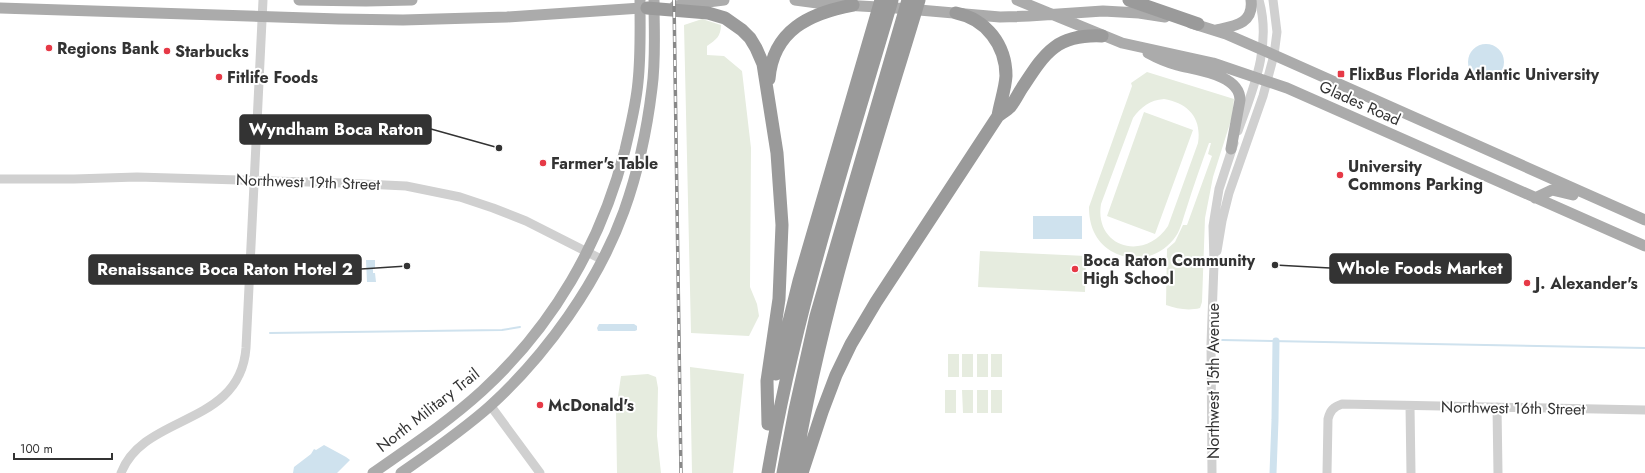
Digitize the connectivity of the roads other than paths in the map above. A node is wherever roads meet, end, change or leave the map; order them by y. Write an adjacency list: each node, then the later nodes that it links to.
1 (263, 0): 21 (street)
2 (299, 0): 3 (main road)
3 (412, 0)
4 (724, 0): 18 (main road)
5 (795, 0): 16 (main road, Glades Road)
6 (881, 0): 46 (highway)
7 (892, 0): 54 (highway)
8 (908, 0): 55 (highway)
9 (919, 0): 56 (highway)
10 (1017, 0): 20 (main road, Glades Road)
11 (1130, 0): 22 (highway)
12 (1251, 0): 23 (main road)
13 (1259, 0): 26 (street, Northwest 15th Avenue)
14 (1273, 0): 27 (street, Northwest 15th Avenue)
15 (647, 3): 18 (highway); 21 (main road); 39 (main road, North Military Trail); 40 (main road, North Military Trail)
16 (852, 5): 19 (main road, Glades Road); 30 (highway)
17 (0, 8): 21 (main road)
18 (697, 8): 30 (highway)
19 (956, 13): 20 (main road, Glades Road); 31 (highway)
20 (1053, 14): 22 (main road, Glades Road); 24 (main road, Glades Road)
21 (262, 17): 34 (street)
22 (1198, 24): 23 (main road, Glades Road)
23 (1215, 30): 26 (main road, Glades Road)
24 (1102, 36): 25 (main road, Glades Road); 31 (highway)
25 (1133, 46): 28 (main road, Glades Road); 32 (main road)
26 (1262, 50): 27 (main road, Glades Road); 28 (street, Northwest 15th Avenue)
27 (1274, 55): 29 (street, Northwest 15th Avenue); 36 (main road, Glades Road)
28 (1257, 77): 29 (main road, Glades Road); 32 (street, Northwest 15th Avenue)
29 (1268, 80): 35 (main road, Glades Road); 41 (street, Northwest 15th Avenue)
30 (770, 103): 46 (highway)
31 (998, 116): 57 (highway)
32 (1231, 149): 41 (street, Northwest 15th Avenue)
33 (0, 179): 34 (street, Northwest 19th Street)
34 (254, 180): 39 (street, Northwest 19th Street); 49 (street)
35 (1535, 198): 36 (main road); 38 (main road, Glades Road)
36 (1599, 201): 37 (main road, Glades Road)
37 (1645, 220)
38 (1645, 246)
39 (588, 252): 40 (street, Northwest 19th Street); 47 (main road, North Military Trail)
40 (601, 259): 42 (main road, North Military Trail)
41 (1214, 264): 58 (street, Northwest 15th Avenue)
42 (490, 405): 51 (main road, North Military Trail); 52 (street)
43 (1410, 406): 44 (street, Northwest 16th Street); 59 (street, Northwest 16th Street); 60 (street)
44 (1497, 407): 45 (street, Northwest 16th Street); 61 (street)
45 (1645, 410)
46 (768, 424): 53 (highway)
47 (396, 457): 48 (main road, North Military Trail); 50 (main road)
48 (375, 472)
49 (121, 473)
50 (389, 473)
51 (401, 473)
52 (540, 473)
53 (760, 473)
54 (768, 473)
55 (784, 473)
56 (794, 473)
57 (802, 473)
58 (1212, 473)
59 (1327, 473)
60 (1411, 473)
61 (1498, 473)

